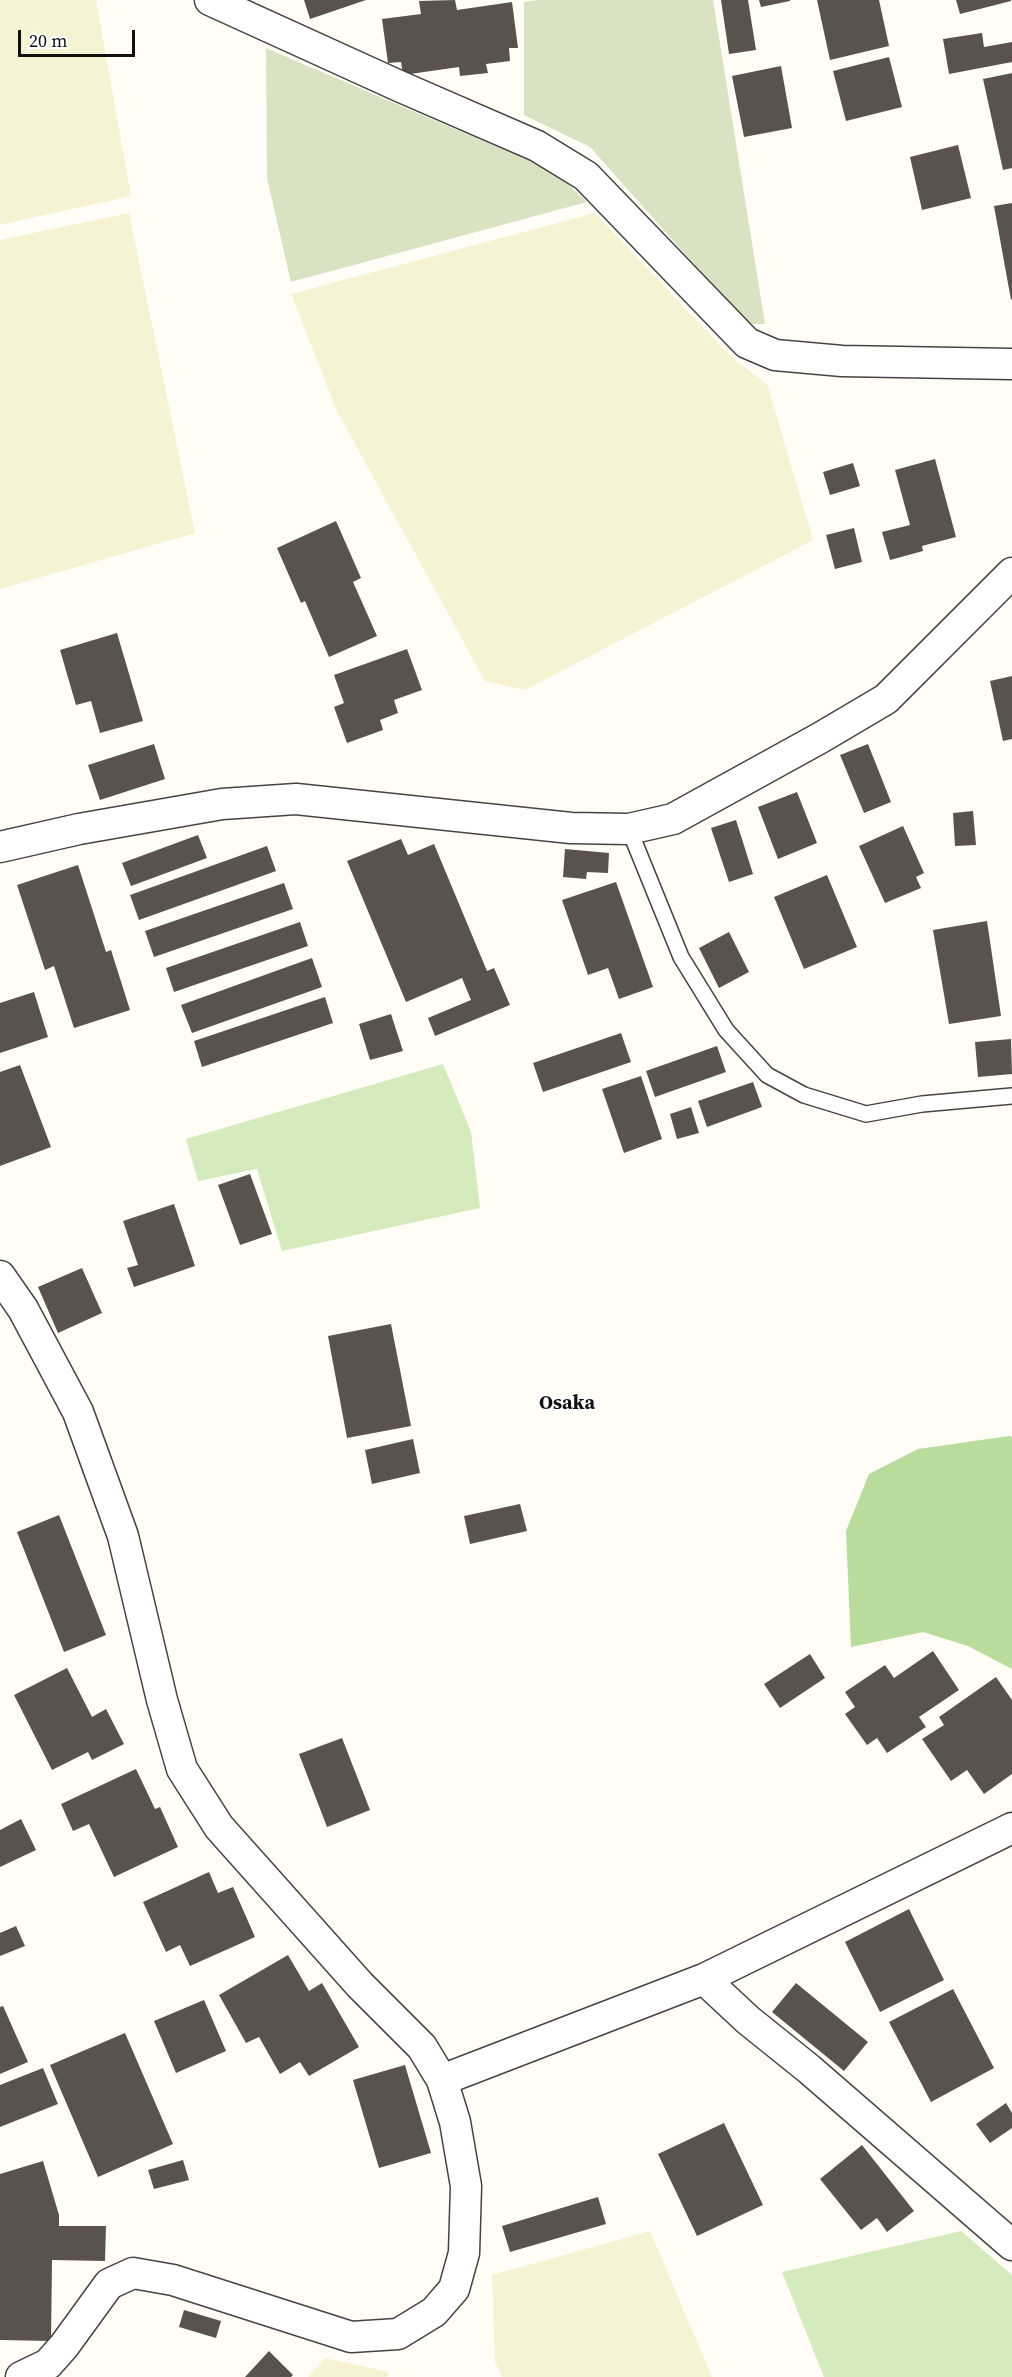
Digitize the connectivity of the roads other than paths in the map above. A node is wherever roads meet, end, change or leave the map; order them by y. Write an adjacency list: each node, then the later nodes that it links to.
1 (210, 0): 2 (street)
2 (1012, 364)
3 (1012, 573): 4 (street)
4 (629, 829): 5 (street); 6 (lane)
5 (0, 847)
6 (1012, 1096)
7 (0, 1276): 10 (street)
8 (1012, 1828): 9 (street)
9 (705, 1979): 10 (street); 11 (street)
10 (442, 2080): 12 (street)
11 (1012, 2245)
12 (21, 2377)

